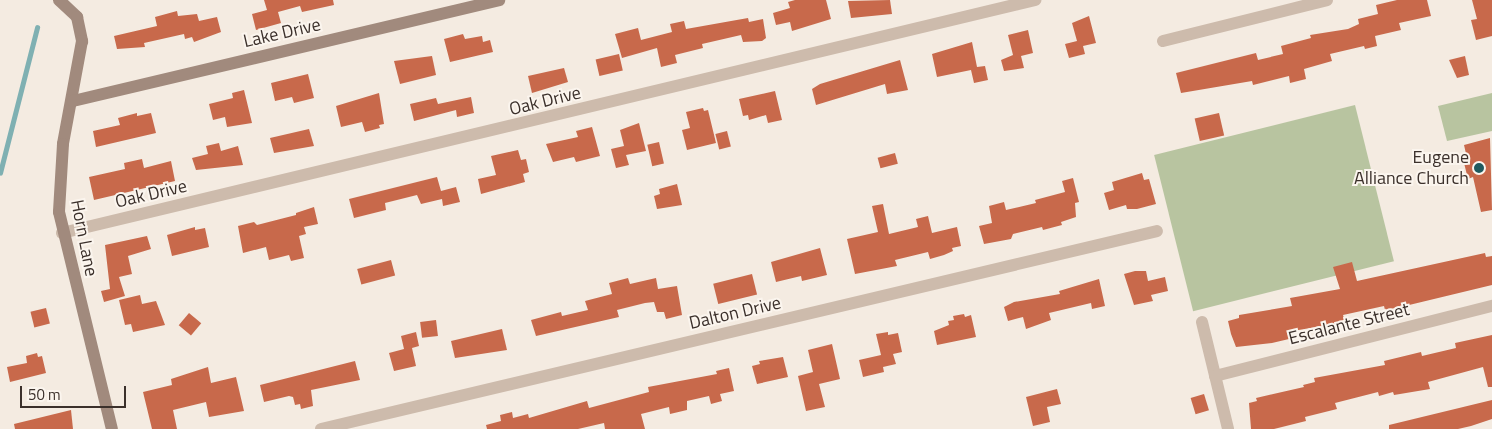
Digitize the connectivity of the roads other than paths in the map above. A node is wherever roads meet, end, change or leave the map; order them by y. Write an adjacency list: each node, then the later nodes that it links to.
1 (59, 0): 6 (street, Horn Lane)
2 (496, 0): 6 (street, Lake Drive)
3 (1035, 0): 8 (street, Oak Drive)
4 (1327, 0): 5 (street)
5 (1163, 41)
6 (73, 101): 8 (street, Horn Lane)
7 (1158, 231): 13 (street, Dalton Drive)
8 (62, 233): 12 (street, Horn Lane)
9 (1492, 306): 11 (street, Escalante Street)
10 (1202, 322): 11 (street)
11 (1215, 376): 14 (street)
12 (112, 429)
13 (321, 429)
14 (1228, 429)

